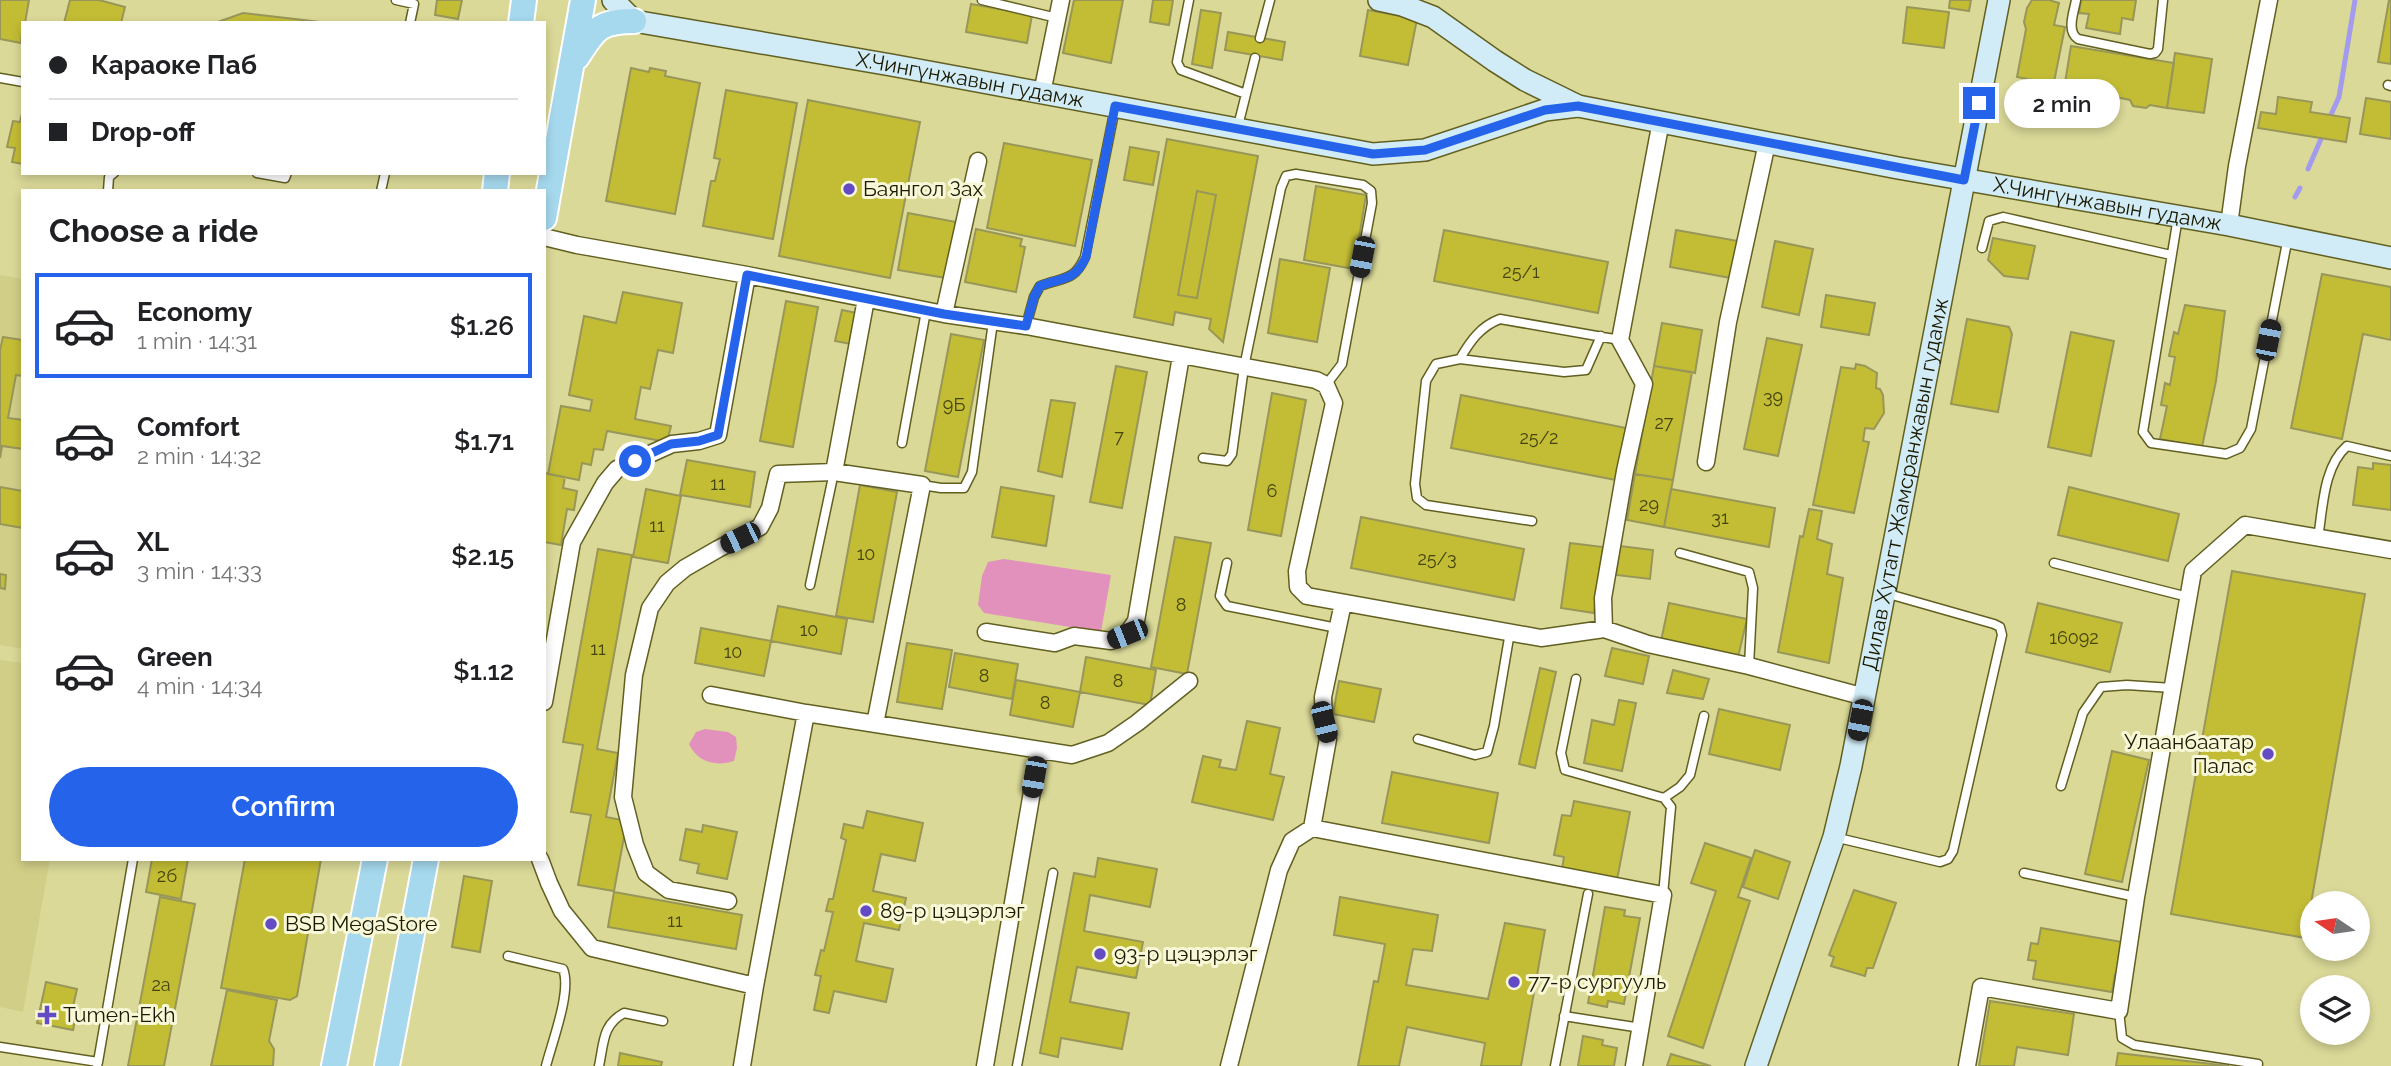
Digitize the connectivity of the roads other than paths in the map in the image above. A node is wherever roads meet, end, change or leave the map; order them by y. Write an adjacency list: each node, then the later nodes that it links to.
1 (396, 0): 15 (lane)
2 (524, 0): 16 (main road)
3 (583, 0): 20 (main road)
4 (613, 0): 17 (main road)
5 (982, 0): 14 (lane)
6 (1060, 0): 14 (street)
7 (1189, 0): 24 (lane)
8 (1269, 0): 18 (lane)
9 (1379, 0): 26 (main road, Х.Чингүнжавын гудамж)
10 (1999, 0): 33 (main road, Дилав Хутагт Жамсранжавын гудамж)
11 (2076, 0): 12 (lane)
12 (2163, 0)
13 (2269, 0): 36 (street)
14 (1057, 18): 23 (street)
15 (410, 21)
16 (521, 21)
17 (634, 21): 20 (main road); 23 (main road, Х.Чингүнжавын гудамж)
18 (1260, 37)
19 (1255, 58): 24 (lane)
20 (570, 67): 34 (main road)
21 (0, 78): 22 (lane)
22 (21, 82)
23 (1042, 93): 25 (main road, Х.Чингүнжавын гудамж)
24 (1246, 94): 28 (lane)
25 (1115, 106): 28 (main road, Х.Чингүнжавын гудамж); 47 (lane)
26 (1578, 106): 27 (main road, Х.Чингүнжавын гудамж); 28 (main road, Х.Чингүнжавын гудамж)
27 (1661, 121): 29 (main road, Х.Чингүнжавын гудамж); 49 (street)
28 (1237, 129)
29 (1767, 143): 33 (main road, Х.Чингүнжавын гудамж); 57 (street)
30 (978, 161): 45 (street)
31 (268, 175): 32 (lane)
32 (286, 175)
33 (1964, 180): 35 (main road, Х.Чингүнжавын гудамж); 67 (main road, Дилав Хутагт Жамсранжавын гудамж)
34 (546, 206)
35 (2178, 217): 36 (main road, Х.Чингүнжавын гудамж); 40 (lane)
36 (2229, 225): 37 (main road, Х.Чингүнжавын гудамж)
37 (2288, 237): 40 (lane); 41 (main road, Х.Чингүнжавын гудамж)
38 (546, 238): 42 (street)
39 (1982, 248): 40 (lane)
40 (2172, 255)
41 (2391, 257)
42 (747, 275): 43 (street); 78 (street)
43 (866, 299): 44 (street); 58 (street)
44 (926, 311): 45 (street); 54 (lane)
45 (944, 314): 46 (street)
46 (993, 322): 47 (street); 59 (lane)
47 (1026, 326): 50 (street)
48 (1601, 336): 49 (lane); 51 (lane); 51 (lane)
49 (1620, 340): 71 (street)
50 (1181, 356): 52 (street); 72 (street)
51 (1460, 359): 60 (lane)
52 (1244, 367): 53 (street); 53 (lane); 56 (lane)
53 (1326, 385): 69 (street)
54 (902, 443)
55 (2391, 456): 61 (lane)
56 (1203, 458)
57 (1706, 462)
58 (834, 472): 59 (street); 66 (lane); 99 (street)
59 (922, 485): 83 (street)
60 (1532, 521)
61 (2318, 538): 62 (street); 68 (street)
62 (2391, 550)
63 (1680, 552): 74 (lane)
64 (1227, 563): 70 (lane)
65 (2054, 564): 68 (lane)
66 (810, 585)
67 (1885, 592): 80 (main road, Дилав Хутагт Жамсранжавын гудамж); 89 (lane)
68 (2188, 597): 77 (street)
69 (1343, 603): 70 (street); 73 (street)
70 (1337, 628): 88 (street)
71 (1604, 628): 73 (street); 74 (street)
72 (986, 632)
73 (1510, 632): 84 (lane)
74 (1749, 666): 80 (street)
75 (1576, 680): 87 (lane)
76 (1189, 681): 85 (street)
77 (2172, 688): 86 (lane); 98 (street)
78 (546, 691)
79 (711, 695): 81 (street)
80 (1865, 697): 89 (main road, Дилав Хутагт Жамсранжавын гудамж)
81 (806, 713): 83 (street); 101 (street)
82 (1704, 716): 87 (lane)
83 (875, 724): 85 (street)
84 (1418, 739)
85 (1039, 751): 114 (street)
86 (2061, 786)
87 (1664, 798): 97 (lane)
88 (1312, 828): 97 (street); 116 (street)
89 (1834, 837): 119 (main road, Дилав Хутагт Жамсранжавын гудамж)
90 (133, 861): 107 (lane)
91 (375, 861): 109 (main road)
92 (426, 861): 110 (main road)
93 (541, 861): 101 (street)
94 (1053, 873): 115 (lane)
95 (2024, 873): 98 (lane)
96 (1588, 894): 103 (lane)
97 (1663, 895): 105 (street)
98 (2136, 897): 102 (street)
99 (728, 901)
100 (508, 956): 111 (lane)
101 (755, 986): 113 (street)
102 (2119, 1011): 108 (lane); 120 (street)
103 (1564, 1016): 105 (lane); 117 (lane)
104 (663, 1021): 112 (lane)
105 (1641, 1028): 118 (street)
106 (0, 1048): 107 (lane)
107 (97, 1064)
108 (2258, 1064)
109 (334, 1066)
110 (387, 1066)
111 (546, 1066)
112 (599, 1066)
113 (742, 1066)
114 (985, 1066)
115 (1017, 1066)
116 (1229, 1066)
117 (1555, 1066)
118 (1634, 1066)
119 (1756, 1066)
120 (1968, 1066)

